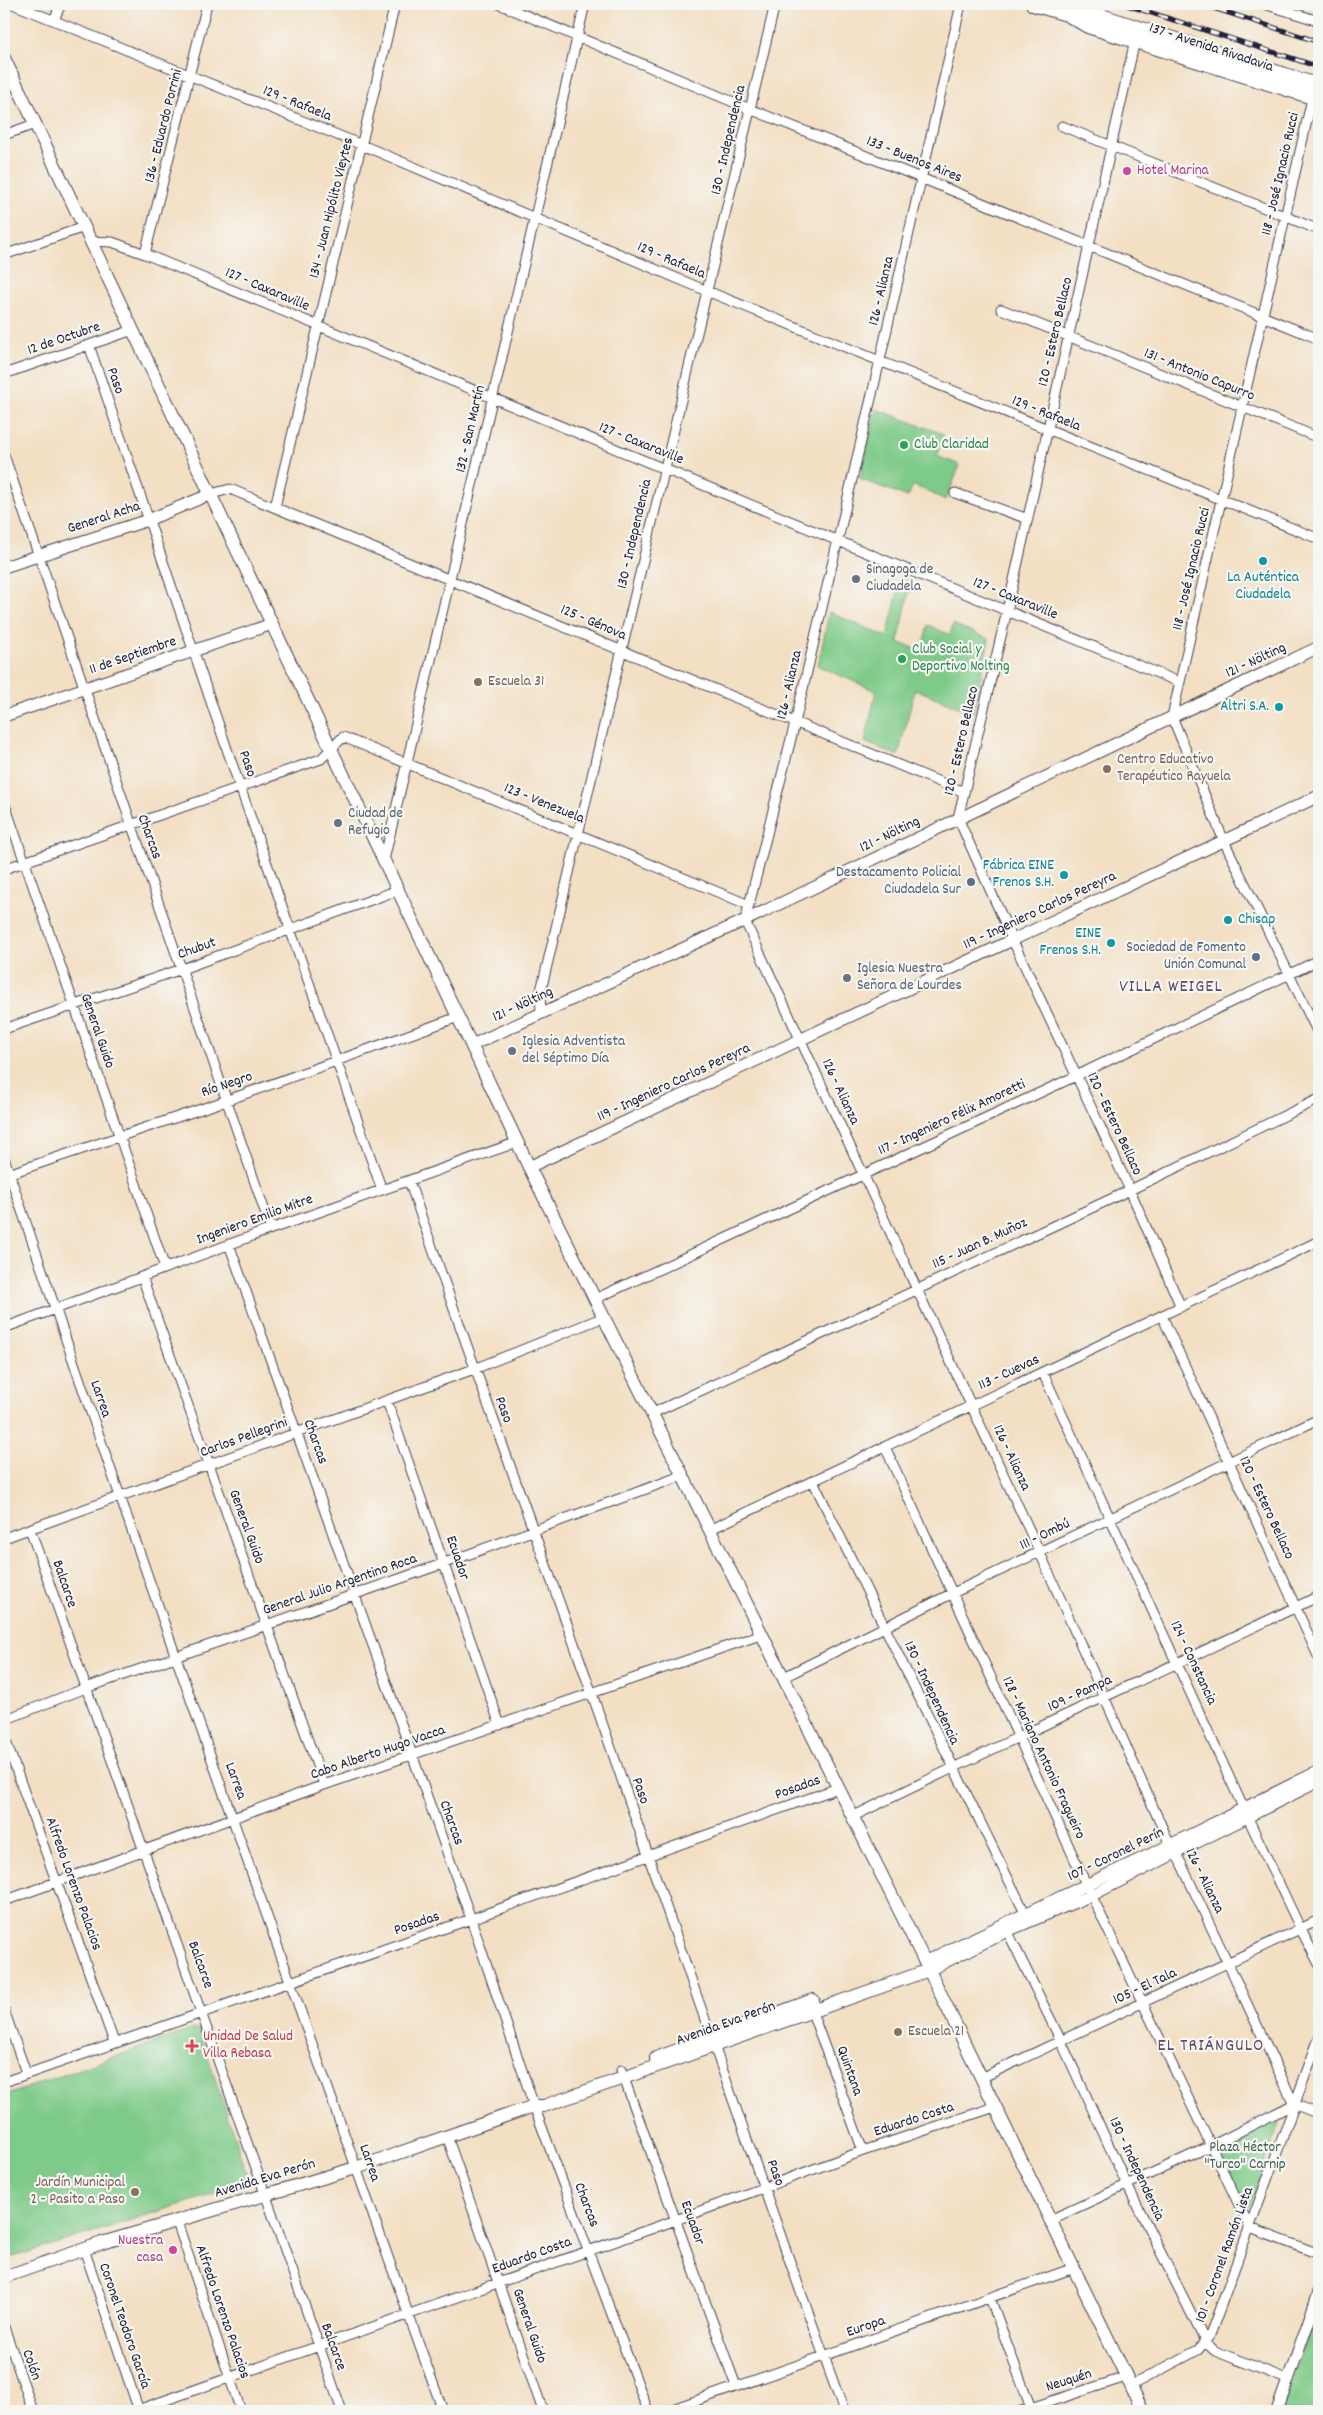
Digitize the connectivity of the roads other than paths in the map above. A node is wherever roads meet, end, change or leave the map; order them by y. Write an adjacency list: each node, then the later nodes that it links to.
1 (13, 4): 12 (street, 129 - Rafaela)
2 (61, 4): 12 (street)
3 (207, 4): 17 (street, 136 - Eduardo Porrini)
4 (395, 4): 23 (street, 134 - Juan Hipólito Vieytes)
5 (499, 4): 15 (street, 133 - Buenos Aires)
6 (585, 4): 15 (street, 132 - San Martín)
7 (775, 4): 19 (street, 130 - Independencia)
8 (961, 4): 25 (street, 126 - Alianza)
9 (1033, 4): 14 (main road, 137 - Avenida Rivadavia)
10 (1264, 4): 11 (street)
11 (1278, 6): 13 (street)
12 (54, 20): 17 (street, 129 - Rafaela)
13 (1319, 21)
14 (1136, 34): 18 (main road, 137 - Avenida Rivadavia); 24 (street, 120 - Estero Bellaco)
15 (577, 37): 19 (street, 133 - Buenos Aires); 26 (street, 132 - San Martín)
16 (4, 58): 20 (main road)
17 (191, 76): 23 (street, 129 - Rafaela); 33 (street, 136 - Eduardo Porrini)
18 (1317, 92): 27 (street, 118 - José Ignacio Rucci)
19 (750, 109): 25 (street, 133 - Buenos Aires); 34 (street, 130 - Independencia)
20 (35, 124): 22 (street); 28 (main road)
21 (1062, 126): 24 (street)
22 (4, 135)
23 (362, 145): 26 (street, 129 - Rafaela); 37 (street, 134 - Juan Hipólito Vieytes)
24 (1113, 147): 27 (street); 31 (street, 120 - Estero Bellaco)
25 (922, 178): 31 (street, 133 - Buenos Aires); 42 (street, 126 - Alianza)
26 (535, 217): 34 (street, 129 - Rafaela); 44 (street, 132 - San Martín)
27 (1286, 217): 29 (street); 36 (street, 118 - José Ignacio Rucci)
28 (84, 227): 30 (main road); 32 (street)
29 (1319, 230)
30 (90, 241): 33 (street, 127 - Caxaraville); 38 (main road)
31 (1090, 245): 36 (street, 133 - Buenos Aires); 39 (street, 120 - Estero Bellaco)
32 (4, 254)
33 (145, 254): 37 (street, 127 - Caxaraville)
34 (707, 291): 42 (street, 129 - Rafaela); 49 (street, 130 - Independencia)
35 (1002, 309): 39 (street, 131 - Antonio Capurro)
36 (1264, 316): 40 (street, 133 - Buenos Aires); 45 (street, 118 - José Ignacio Rucci)
37 (316, 325): 44 (street, 127 - Caxaraville); 53 (street, 134 - Juan Hipólito Vieytes)
38 (133, 330): 41 (street, 12 de Octubre); 51 (main road)
39 (1069, 337): 45 (street, 131 - Antonio Capurro); 46 (street, 120 - Estero Bellaco)
40 (1319, 339)
41 (89, 345): 43 (street, 12 de Octubre); 55 (street, Paso)
42 (880, 360): 46 (street, 129 - Rafaela); 57 (street, 126 - Alianza)
43 (4, 374)
44 (492, 398): 49 (street, 127 - Caxaraville); 60 (street, 132 - San Martín)
45 (1243, 408): 47 (street, 131 - Antonio Capurro); 52 (street, 118 - José Ignacio Rucci)
46 (1048, 430): 52 (street, 129 - Rafaela); 54 (street, 120 - Estero Bellaco)
47 (1319, 438)
48 (4, 455): 58 (street, Charcas)
49 (665, 468): 57 (street, 127 - Caxaraville); 64 (street, 130 - Independencia)
50 (955, 493): 54 (street)
51 (211, 494): 53 (street, 125 - Génova); 55 (street, General Acha); 62 (main road)
52 (1222, 500): 56 (street, 129 - Rafaela); 66 (street, 118 - José Ignacio Rucci)
53 (275, 507): 60 (street, 125 - Génova)
54 (1028, 519): 61 (street, 120 - Estero Bellaco)
55 (148, 520): 58 (street, General Acha); 65 (street, Paso)
56 (1319, 540)
57 (837, 542): 61 (street, 127 - Caxaraville); 70 (street, 126 - Alianza)
58 (38, 556): 59 (street, General Acha); 67 (street, Charcas)
59 (4, 567)
60 (450, 578): 64 (street, 125 - Génova); 72 (street, 132 - San Martín)
61 (1007, 611): 66 (street, 127 - Caxaraville); 74 (street, 120 - Estero Bellaco)
62 (272, 624): 65 (street, 11 de Septiembre); 71 (main road)
63 (1319, 647): 69 (street, 121 - Nölting)
64 (622, 650): 70 (street, 125 - Génova); 79 (street, 130 - Independencia)
65 (194, 651): 67 (street, 11 de Septiembre); 73 (street, Paso)
66 (1179, 682): 69 (street, 118 - José Ignacio Rucci)
67 (84, 689): 68 (street, 11 de Septiembre); 78 (street, Charcas)
68 (4, 716)
69 (1172, 717): 77 (street, 121 - Nölting); 80 (street)
70 (795, 723): 74 (street, 125 - Génova); 85 (street, 126 - Alianza)
71 (331, 748): 72 (street, 123 - Venezuela); 73 (street); 81 (main road)
72 (408, 763): 79 (street, 123 - Venezuela); 81 (street, 132 - San Martín)
73 (240, 787): 78 (street); 87 (street, Paso)
74 (964, 792): 77 (street, 120 - Estero Bellaco)
75 (1319, 796): 80 (street, 119 - Ingeniero Carlos Pereyra)
76 (4, 802): 82 (street, General Guido)
77 (958, 818): 86 (street, 121 - Nölting); 88 (street, 120 - Estero Bellaco)
78 (131, 826): 82 (street); 90 (street, Charcas)
79 (578, 833): 85 (street, 123 - Venezuela); 93 (street, 130 - Independencia)
80 (1224, 841): 88 (street, 119 - Ingeniero Carlos Pereyra); 91 (street)
81 (384, 860): 84 (main road)
82 (24, 862): 83 (street); 92 (street, General Guido)
83 (4, 869)
84 (398, 890): 87 (street, Chubut); 94 (main road)
85 (749, 904): 86 (street, 126 - Alianza)
86 (745, 921): 93 (street, 121 - Nölting); 97 (street, 126 - Alianza)
87 (290, 930): 90 (street, Chubut); 99 (street, Paso)
88 (1013, 942): 97 (street, 119 - Ingeniero Carlos Pereyra); 100 (street, 120 - Estero Bellaco)
89 (1319, 960): 91 (street, 117 - Ingeniero Félix Amoretti)
90 (182, 969): 92 (street, Chubut); 102 (street, Charcas)
91 (1291, 974): 96 (street); 100 (street, 117 - Ingeniero Félix Amoretti)
92 (74, 1005): 95 (street, Chubut); 103 (street, General Guido)
93 (541, 1012): 98 (street, 121 - Nölting)
94 (458, 1017): 98 (main road); 99 (street, Río Negro)
95 (4, 1029)
96 (1319, 1035)
97 (801, 1040): 106 (street, 119 - Ingeniero Carlos Pereyra); 107 (street, 126 - Alianza)
98 (472, 1045): 104 (main road)
99 (337, 1061): 102 (street, Río Negro); 110 (street, Paso)
100 (1076, 1076): 107 (street, 117 - Ingeniero Félix Amoretti); 111 (street, 120 - Estero Bellaco)
101 (1319, 1099): 111 (street, 115 - Juan B. Muñoz)
102 (225, 1101): 103 (street, Río Negro); 112 (street, Charcas)
103 (120, 1137): 108 (street, Río Negro); 115 (street, General Guido)
104 (518, 1142): 106 (main road); 109 (street, Ingeniero Emilio Mitre)
105 (4, 1158): 108 (street, Larrea)
106 (529, 1167): 118 (main road)
107 (863, 1174): 117 (street, 126 - Alianza); 118 (street, 117 - Ingeniero Félix Amoretti)
108 (6, 1175): 120 (street, Larrea)
109 (409, 1181): 110 (street, Ingeniero Emilio Mitre); 124 (street, Paso)
110 (382, 1190): 112 (street, Ingeniero Emilio Mitre)
111 (1130, 1190): 117 (street, 115 - Juan B. Muñoz); 119 (street, 120 - Estero Bellaco)
112 (271, 1229): 114 (street, Ingeniero Emilio Mitre)
113 (1319, 1241): 119 (street, 113 - Cuevas)
114 (229, 1244): 115 (street, Ingeniero Emilio Mitre); 130 (street, Charcas)
115 (165, 1268): 116 (street, Ingeniero Emilio Mitre)
116 (142, 1277): 120 (street, Ingeniero Emilio Mitre); 133 (street, General Guido)
117 (917, 1289): 127 (street, 126 - Alianza); 128 (street, 115 - Juan B. Muñoz)
118 (596, 1299): 122 (main road)
119 (1181, 1307): 121 (street, 113 - Cuevas)
120 (54, 1310): 123 (street, Ingeniero Emilio Mitre); 136 (street, Larrea)
121 (1162, 1316): 125 (street, 113 - Cuevas); 132 (street, 120 - Estero Bellaco)
122 (604, 1317): 124 (street, Carlos Pellegrini); 128 (main road)
123 (4, 1328)
124 (474, 1369): 126 (street, Carlos Pellegrini); 140 (street, Paso)
125 (1043, 1373): 127 (street, 113 - Cuevas); 137 (street, 124 - Constancia)
126 (387, 1401): 130 (street, Carlos Pellegrini); 143 (street, Ecuador)
127 (972, 1406): 131 (street, 113 - Cuevas); 142 (street, 126 - Alianza)
128 (652, 1414): 134 (main road)
129 (1319, 1419): 132 (street, 111 - Ombú)
130 (297, 1434): 133 (street, Carlos Pellegrini); 145 (street, Charcas)
131 (885, 1448): 135 (street, 113 - Cuevas); 144 (street, 128 - Mariano Antonio Fragueiro)
132 (1229, 1462): 137 (street, 111 - Ombú); 147 (street, 120 - Estero Bellaco)
133 (210, 1465): 136 (street, Carlos Pellegrini); 148 (street, General Guido)
134 (684, 1475): 139 (main road); 140 (street, General Julio Argentino Roca)
135 (813, 1481): 139 (street, 113 - Cuevas); 149 (street, 130 - Independencia)
136 (120, 1496): 138 (street, Carlos Pellegrini); 151 (street, Larrea)
137 (1110, 1518): 142 (street, 111 - Ombú); 153 (street, 124 - Constancia)
138 (30, 1528): 141 (street, Carlos Pellegrini); 155 (street, Balcarce)
139 (711, 1530): 150 (main road)
140 (533, 1532): 143 (street, General Julio Argentino Roca); 156 (street, Paso)
141 (4, 1538)
142 (1040, 1553): 144 (street, 111 - Ombú); 157 (street, 126 - Alianza)
143 (445, 1564): 145 (street, General Julio Argentino Roca); 159 (street, Ecuador)
144 (953, 1593): 149 (street, 111 - Ombú); 161 (street, 128 - Mariano Antonio Fragueiro)
145 (354, 1595): 148 (street, General Julio Argentino Roca); 162 (street, Charcas)
146 (1319, 1596): 147 (street, 109 - Pampa)
147 (1296, 1607): 152 (street, 120 - Estero Bellaco); 153 (street, 109 - Pampa)
148 (266, 1625): 151 (street, General Julio Argentino Roca); 165 (street, General Guido)
149 (885, 1627): 154 (street, 111 - Ombú); 163 (street, 130 - Independencia)
150 (763, 1634): 154 (main road); 156 (street, Cabo Alberto Hugo Vacca)
151 (176, 1658): 155 (street, General Julio Argentino Roca); 169 (street, Larrea)
152 (1319, 1658)
153 (1178, 1663): 157 (street, 109 - Pampa); 167 (street, 124 - Constancia)
154 (784, 1678): 166 (main road)
155 (86, 1688): 158 (street, General Julio Argentino Roca); 171 (street, Balcarce)
156 (592, 1693): 159 (street, Cabo Alberto Hugo Vacca); 172 (street, Paso)
157 (1104, 1699): 161 (street, 109 - Pampa); 170 (street, 126 - Alianza)
158 (4, 1720)
159 (500, 1725): 162 (street, Cabo Alberto Hugo Vacca)
160 (4, 1736): 173 (street, Alfredo Lorenzo Palacios)
161 (1018, 1738): 163 (street, 109 - Pampa); 174 (street, 128 - Mariano Antonio Fragueiro)
162 (412, 1755): 165 (street, Cabo Alberto Hugo Vacca); 177 (street, Charcas)
163 (952, 1768): 168 (street, 109 - Pampa); 176 (street, 130 - Independencia)
164 (1318, 1777): 167 (street, 107 - Coronel Perín)
165 (324, 1786): 169 (street, Cabo Alberto Hugo Vacca)
166 (838, 1788): 168 (main road); 172 (street, Posadas)
167 (1246, 1813): 170 (street, 107 - Coronel Perín); 180 (street, 124 - Constancia)
168 (852, 1817): 183 (main road)
169 (234, 1819): 171 (street, Cabo Alberto Hugo Vacca); 184 (street, Larrea)
170 (1173, 1850): 174 (street, 107 - Coronel Perín); 181 (street, 126 - Alianza)
171 (145, 1851): 173 (street, Cabo Alberto Hugo Vacca); 188 (street, Balcarce)
172 (648, 1857): 177 (street, Posadas); 192 (street, Paso)
173 (58, 1881): 175 (street, Cabo Alberto Hugo Vacca); 191 (street, Alfredo Lorenzo Palacios)
174 (1089, 1890): 176 (street, 107 - Coronel Perín); 179 (street, 107 - Coronel Perín); 185 (street, 128 - Mariano Antonio Fragueiro)
175 (4, 1901)
176 (1026, 1915): 179 (street, 107 - Coronel Perín)
177 (471, 1919): 184 (street, Posadas); 198 (street, Charcas)
178 (1319, 1920): 180 (street, 105 - El Tala)
179 (1005, 1928): 183 (street, 107 - Coronel Perín); 190 (street, 130 - Independencia)
180 (1300, 1930): 181 (street, 105 - El Tala); 182 (street, 124 - Constancia)
181 (1228, 1964): 185 (street, 105 - El Tala); 197 (street, 126 - Alianza)
182 (1319, 1964)
183 (926, 1966): 186 (main road, Avenida Eva Perón); 195 (main road)
184 (291, 1982): 188 (street, Posadas); 204 (street, Larrea)
185 (1142, 2004): 190 (street, 105 - El Tala); 202 (street, 128 - Mariano Antonio Fragueiro)
186 (810, 2006): 192 (main road, Avenida Eva Perón); 203 (street, Quintana)
187 (4, 2010): 193 (street)
188 (202, 2012): 191 (street, Posadas); 207 (street, Balcarce)
189 (1319, 2038): 197 (street, 101 - Coronel Ramón Lista)
190 (1061, 2041): 195 (street, 105 - El Tala); 205 (street, 130 - Independencia)
191 (114, 2042): 193 (street, Posadas)
192 (712, 2042): 194 (main road, Avenida Eva Perón); 206 (street, Paso)
193 (26, 2073): 196 (street, Posadas)
194 (623, 2074): 198 (main road, Avenida Eva Perón); 208 (street, Ecuador)
195 (981, 2078): 199 (main road)
196 (4, 2082)
197 (1294, 2104): 200 (street); 202 (street); 211 (street, 101 - Coronel Ramón Lista)
198 (534, 2106): 201 (main road, Avenida Eva Perón); 213 (street, Charcas)
199 (996, 2107): 203 (street, Eduardo Costa); 209 (main road)
200 (1319, 2114)
201 (447, 2136): 204 (main road, Avenida Eva Perón); 217 (street, General Guido)
202 (1211, 2146): 205 (street); 211 (street, 128 - Mariano Antonio Fragueiro)
203 (863, 2151): 206 (street, Eduardo Costa)
204 (356, 2168): 207 (main road, Avenida Eva Perón); 220 (street, Larrea)
205 (1127, 2185): 209 (street); 222 (street, 130 - Independencia)
206 (765, 2187): 208 (street, Eduardo Costa); 224 (street, Paso)
207 (266, 2196): 210 (main road, Avenida Eva Perón); 223 (street, Balcarce)
208 (676, 2220): 213 (street, Eduardo Costa); 228 (street, Ecuador)
209 (1050, 2220): 215 (main road)
210 (177, 2222): 212 (main road, Avenida Eva Perón); 225 (street, Alfredo Lorenzo Palacios)
211 (1250, 2228): 214 (street); 222 (street, 101 - Coronel Ramón Lista)
212 (84, 2249): 216 (main road, Avenida Eva Perón); 231 (street, Coronel Teodoro García)
213 (588, 2251): 217 (street, Eduardo Costa); 236 (street, Charcas)
214 (1319, 2254)
215 (1074, 2268): 219 (street, Europa); 227 (main road)
216 (4, 2277)
217 (499, 2283): 220 (street, Eduardo Costa); 235 (street, General Guido)
218 (1319, 2292): 226 (street)
219 (990, 2298): 224 (street, Europa); 229 (street)
220 (409, 2315): 223 (street, Eduardo Costa); 234 (street, Larrea)
221 (4, 2328): 230 (street, Colón)
222 (1206, 2343): 226 (street); 227 (street, 101 - Coronel Ramón Lista)
223 (318, 2347): 225 (street, Eduardo Costa); 233 (street, Balcarce)
224 (824, 2356): 228 (street, Europa); 238 (street, Paso)
225 (229, 2378): 231 (street, Eduardo Costa); 232 (street, Alfredo Lorenzo Palacios)
226 (1289, 2380): 241 (street)
227 (1128, 2381): 229 (street, Neuquén); 240 (main road)
228 (736, 2386): 237 (street, Europa)
229 (1031, 2410): 239 (street, Neuquén)
230 (33, 2411)
231 (138, 2411)
232 (241, 2411)
233 (342, 2411)
234 (443, 2411)
235 (543, 2411)
236 (648, 2411)
237 (667, 2411)
238 (844, 2411)
239 (1021, 2411)
240 (1143, 2411)
241 (1277, 2411)

